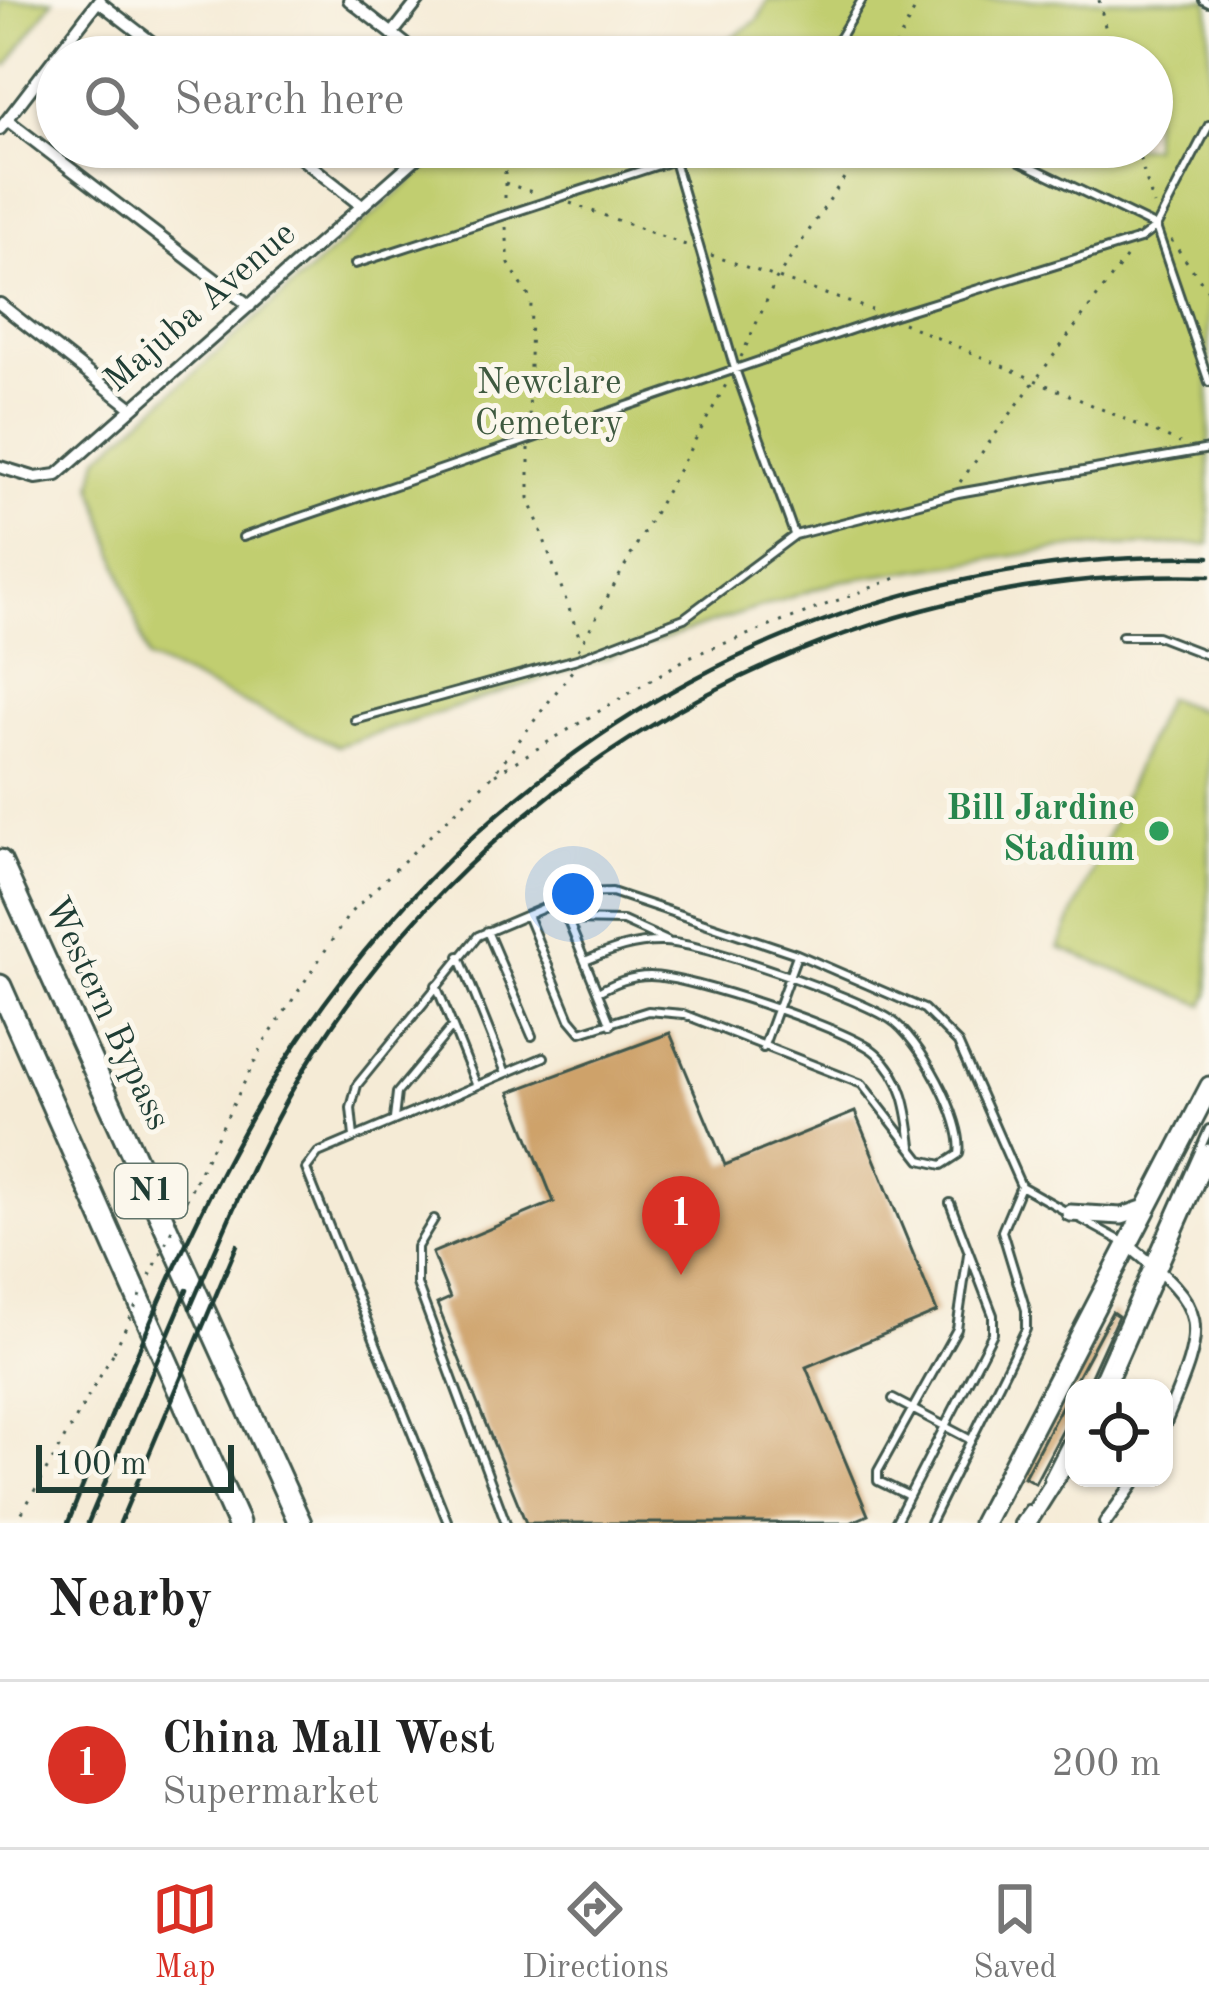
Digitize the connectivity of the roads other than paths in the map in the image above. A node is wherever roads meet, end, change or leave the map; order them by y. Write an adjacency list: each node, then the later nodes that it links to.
1 (99, 0): 6 (street); 7 (street)
2 (349, 0): 5 (street)
3 (419, 0): 5 (street)
4 (862, 0): 9 (lane)
5 (392, 34): 8 (street)
6 (72, 36)
7 (144, 36)
8 (395, 36)
9 (840, 36)
10 (36, 83): 11 (street)
11 (4, 125): 13 (street)
12 (1209, 125): 21 (lane)
13 (36, 149)
14 (62, 168): 24 (street)
15 (314, 168): 20 (street)
16 (405, 168): 20 (street, Majuba Avenue)
17 (651, 168): 22 (lane)
18 (676, 168): 25 (lane)
19 (1034, 168): 21 (lane)
20 (362, 206): 24 (street, Majuba Avenue)
21 (1156, 227): 25 (lane); 26 (lane)
22 (356, 264)
23 (0, 304): 27 (street)
24 (250, 306): 27 (street, Majuba Avenue)
25 (735, 369): 30 (lane); 31 (lane)
26 (1209, 382)
27 (131, 407): 29 (street, Majuba Avenue)
28 (1209, 449): 30 (lane)
29 (0, 466)
30 (795, 536): 34 (lane)
31 (243, 537)
32 (1122, 636): 33 (lane)
33 (1209, 656)
34 (356, 720)
35 (0, 861): 86 (highway, Western Bypass / N1)
36 (560, 901): 37 (lane); 38 (lane); 41 (lane)
37 (527, 914): 39 (lane); 49 (lane)
38 (568, 920): 40 (lane); 43 (lane)
39 (487, 931): 42 (lane); 51 (lane)
40 (670, 942): 43 (lane); 44 (lane)
41 (797, 954): 44 (lane); 63 (lane)
42 (459, 956): 45 (lane); 54 (lane)
43 (585, 962): 47 (lane)
44 (789, 978): 48 (lane); 61 (lane)
45 (436, 985): 50 (lane); 60 (lane)
46 (0, 986): 85 (highway, N1)
47 (598, 992): 48 (lane); 49 (lane)
48 (776, 1011): 52 (lane); 61 (lane)
49 (611, 1025): 52 (lane)
50 (452, 1027): 55 (lane); 58 (lane)
51 (532, 1036)
52 (763, 1048): 61 (lane)
53 (544, 1057): 54 (lane)
54 (506, 1073): 55 (lane)
55 (476, 1084): 58 (lane)
56 (1209, 1085): 65 (main road)
57 (1209, 1101): 68 (lane)
58 (394, 1119): 60 (lane)
59 (1209, 1129): 70 (lane)
60 (354, 1137): 87 (lane)
61 (912, 1151)
62 (1209, 1153): 70 (main road)
63 (1021, 1186): 66 (lane); 80 (lane)
64 (950, 1203): 69 (lane)
65 (1148, 1207): 66 (main road); 68 (main road)
66 (1070, 1214): 68 (lane)
67 (434, 1219): 88 (lane)
68 (1132, 1247): 70 (street); 91 (main road)
69 (968, 1250): 77 (lane); 79 (lane)
70 (1156, 1261): 71 (street); 74 (lane); 75 (main road)
71 (1197, 1288)
72 (1206, 1309): 73 (street)
73 (1204, 1360): 78 (street)
74 (1098, 1379)
75 (1109, 1379)
76 (892, 1399): 77 (lane)
77 (913, 1410): 79 (lane); 84 (lane)
78 (1173, 1410)
79 (946, 1426): 80 (lane); 84 (lane)
80 (971, 1440): 90 (lane)
81 (1065, 1442): 92 (lane)
82 (1065, 1464): 93 (main road)
83 (1131, 1487): 94 (street)
84 (909, 1496): 89 (lane)
85 (238, 1523)
86 (300, 1523)
87 (448, 1523)
88 (506, 1523)
89 (895, 1523)
90 (930, 1523)
91 (986, 1523)
92 (1018, 1523)
93 (1028, 1523)
94 (1105, 1523)

